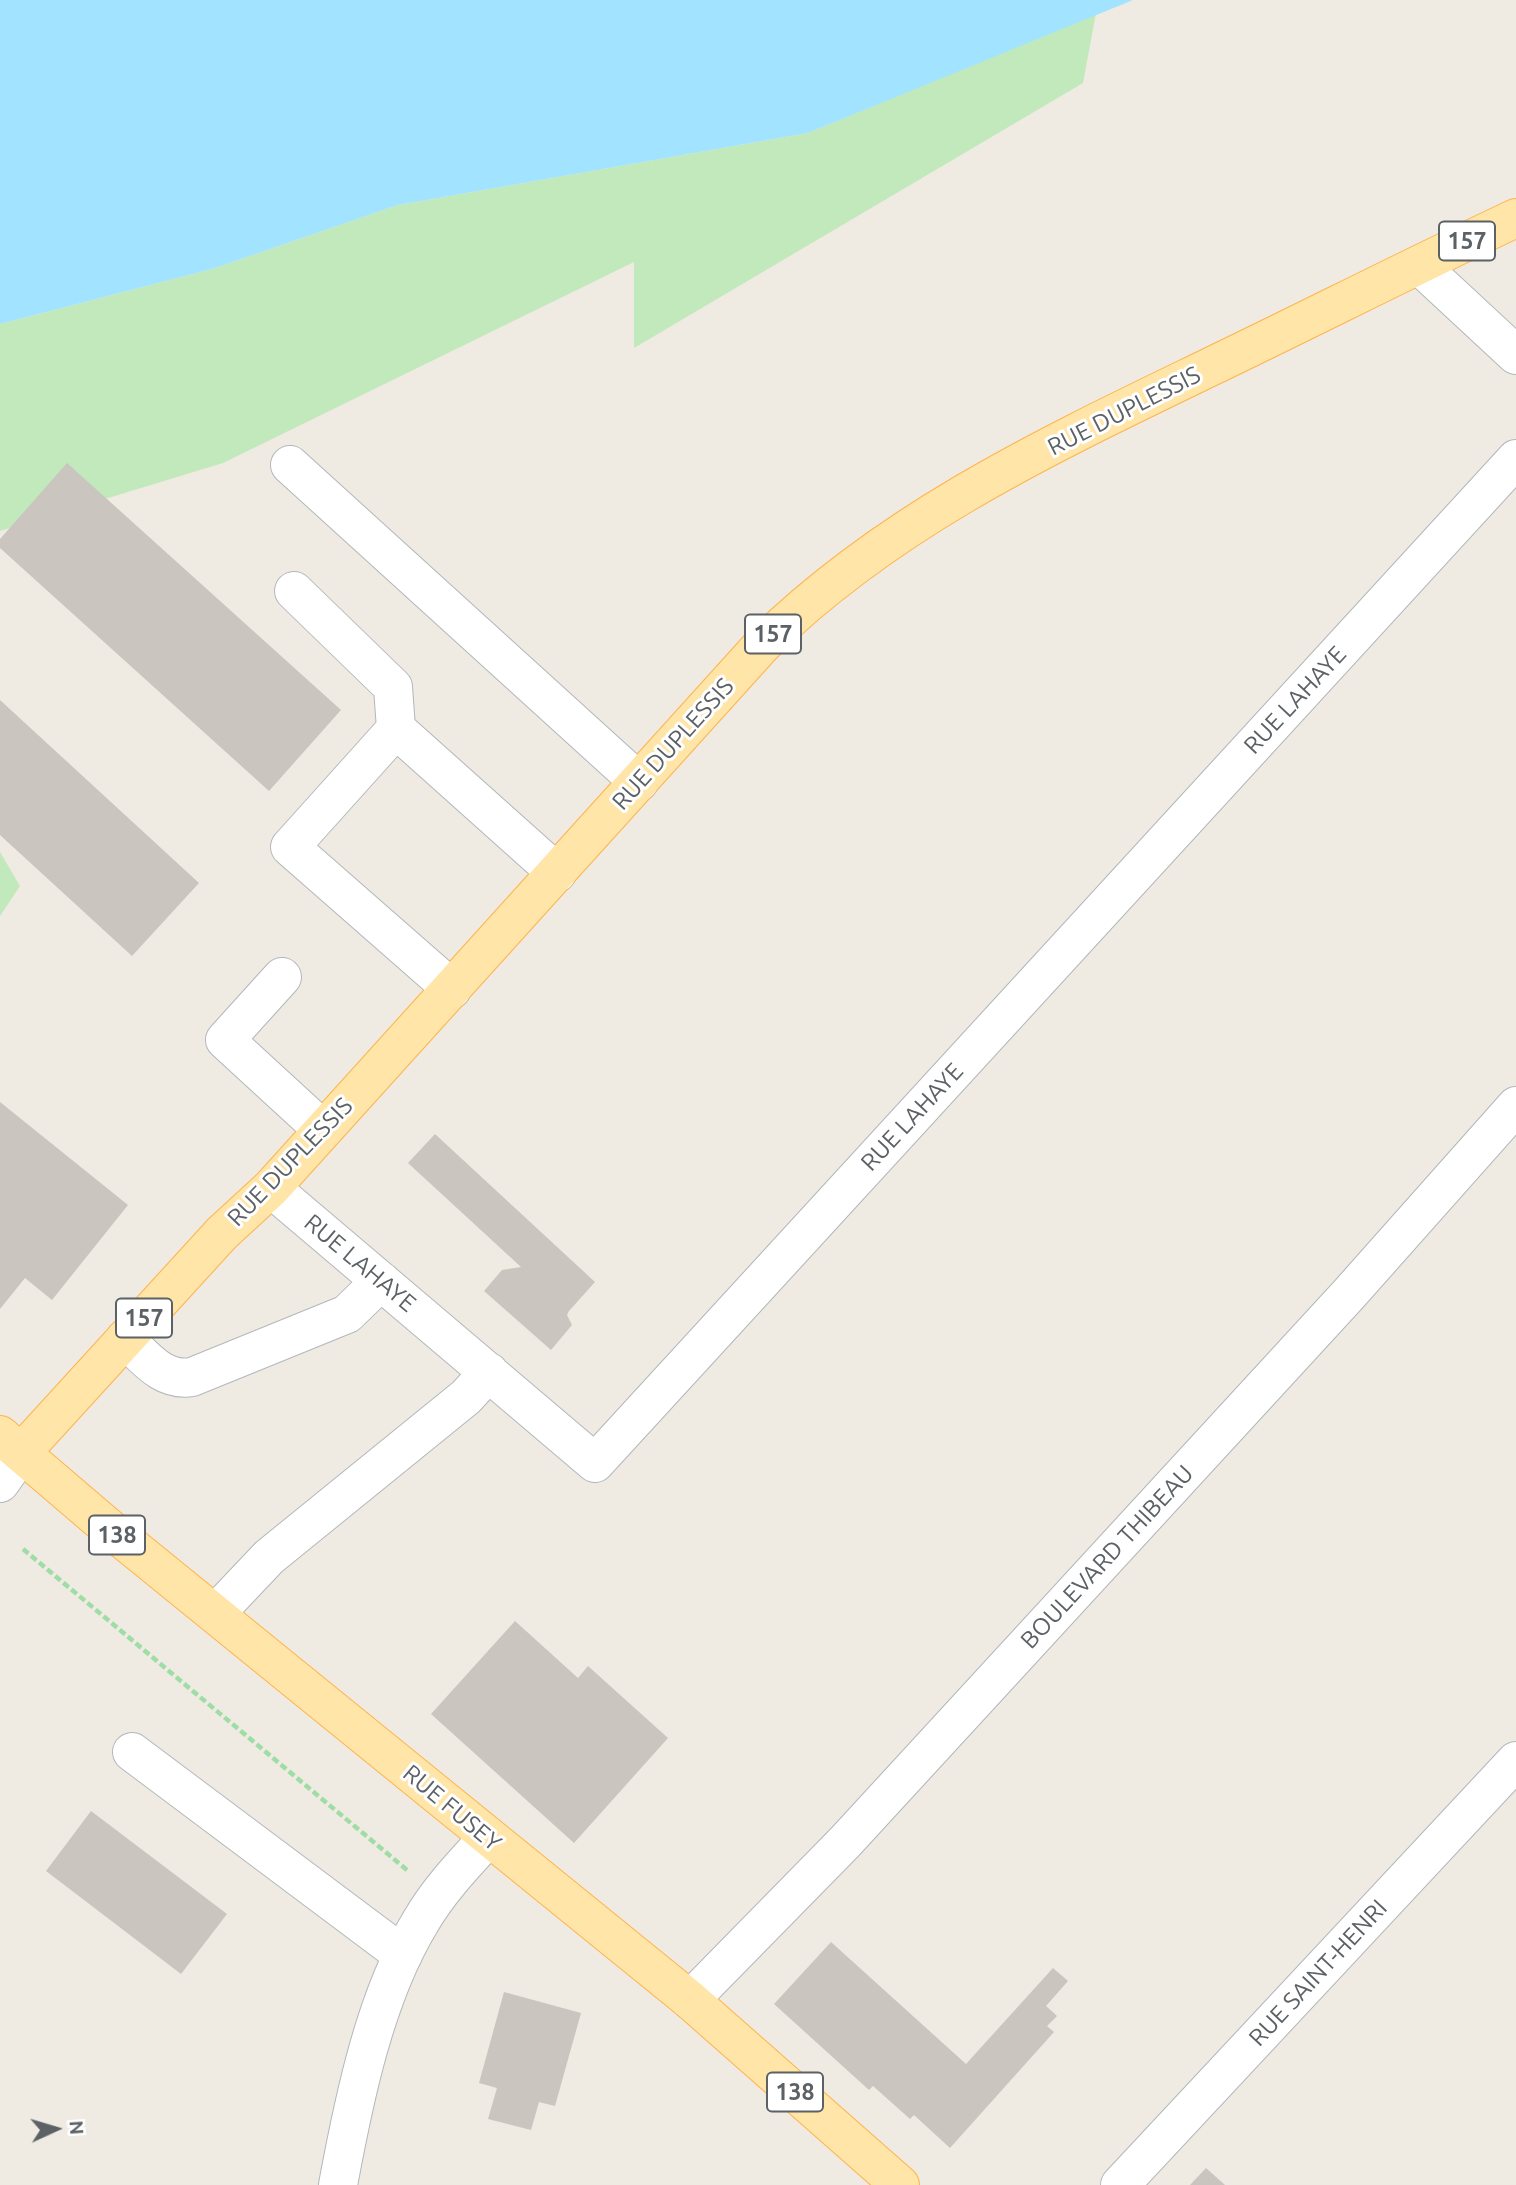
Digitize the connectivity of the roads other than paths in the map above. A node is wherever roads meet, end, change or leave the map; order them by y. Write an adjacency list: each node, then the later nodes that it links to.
1 (1516, 218): 2 (main road, RUE DUPLESSIS / 157)
2 (1419, 265): 3 (street); 8 (main road, RUE DUPLESSIS / 157)
3 (1516, 355)
4 (1516, 459): 17 (street, RUE LAHAYE)
5 (290, 465): 8 (street)
6 (294, 591): 7 (street)
7 (396, 729): 9 (street); 11 (street)
8 (639, 782): 9 (main road, RUE DUPLESSIS / 157)
9 (558, 873): 11 (main road, RUE DUPLESSIS / 157)
10 (282, 977): 13 (street)
11 (452, 989): 13 (main road, RUE DUPLESSIS / 157)
12 (1516, 1106): 25 (street, BOULEVARD THIBEAU)
13 (323, 1130): 14 (main road, RUE DUPLESSIS / 157)
14 (271, 1188): 15 (street, RUE LAHAYE); 16 (main road, RUE DUPLESSIS / 157)
15 (382, 1281): 16 (street); 17 (street, RUE LAHAYE)
16 (125, 1339): 18 (main road, RUE DUPLESSIS / 157)
17 (489, 1371): 20 (street)
18 (11, 1443): 19 (street); 20 (main road, RUE FUSEY / 138)
19 (0, 1483)
20 (215, 1614): 23 (main road, RUE FUSEY / 138)
21 (132, 1752): 24 (street)
22 (1516, 1761): 28 (street, RUE SAINT-HENRI)
23 (488, 1838): 24 (street); 25 (main road, RUE FUSEY / 138)
24 (403, 1955): 26 (street)
25 (690, 2000): 27 (main road, RUE FUSEY / 138)
26 (338, 2185)
27 (900, 2185)
28 (1120, 2185)

